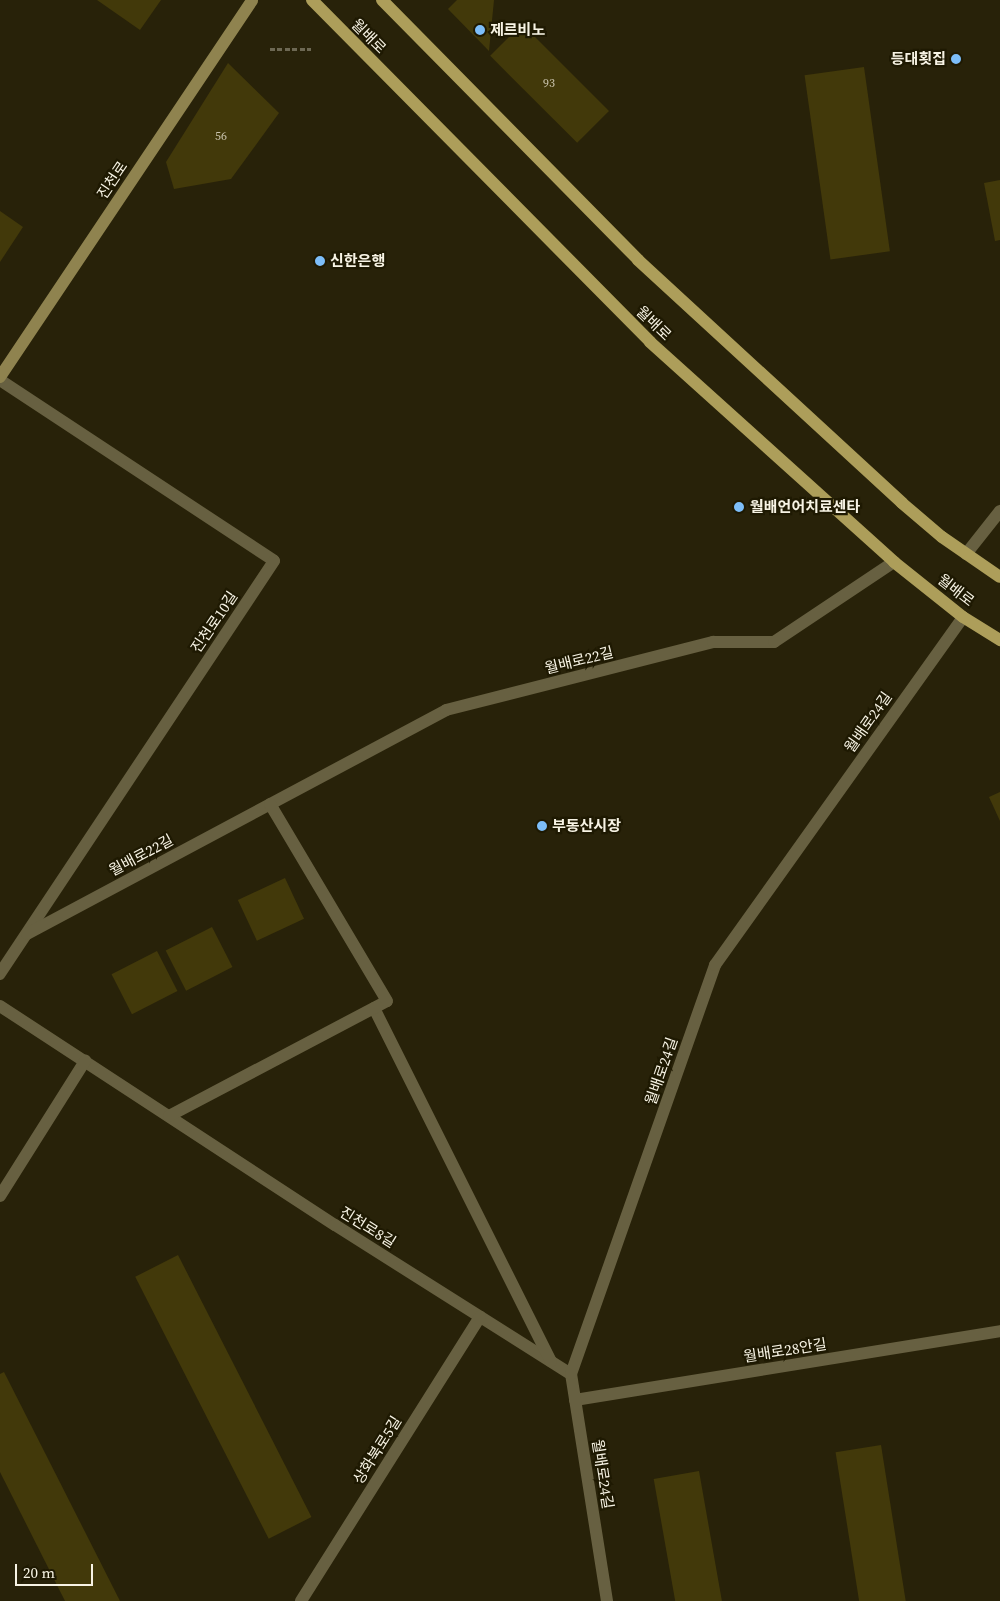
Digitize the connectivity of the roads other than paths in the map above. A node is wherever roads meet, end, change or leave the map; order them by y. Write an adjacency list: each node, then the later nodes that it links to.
1 (252, 0): 4 (main road, 진천로)
2 (312, 0): 7 (main road, 월배로)
3 (382, 0): 6 (main road)
4 (0, 378): 12 (street, 진천로10길)
5 (1000, 511): 6 (street)
6 (966, 554): 8 (main road)
7 (894, 562): 9 (main road, 월배로); 11 (street, 월배로22길)
8 (1000, 577)
9 (963, 617): 10 (main road, 월배로); 22 (street, 월배로24길)
10 (1000, 640)
11 (270, 804): 12 (street, 월배로22길); 15 (street)
12 (27, 934): 13 (street, 진천로10길)
13 (0, 974)
14 (0, 1006): 16 (street, 진천로8길)
15 (374, 1008): 17 (street); 21 (street)
16 (85, 1062): 17 (street, 진천로8길); 18 (street)
17 (169, 1116): 19 (street, 진천로8길)
18 (0, 1196)
19 (480, 1317): 21 (street, 진천로8길); 24 (street, 상화북로5길)
20 (1000, 1331): 23 (street, 월배로28안길)
21 (552, 1362): 22 (street, 진천로8길)
22 (571, 1374): 23 (street, 월배로24길)
23 (575, 1400): 25 (street, 월배로24길)
24 (301, 1601)
25 (607, 1601)

